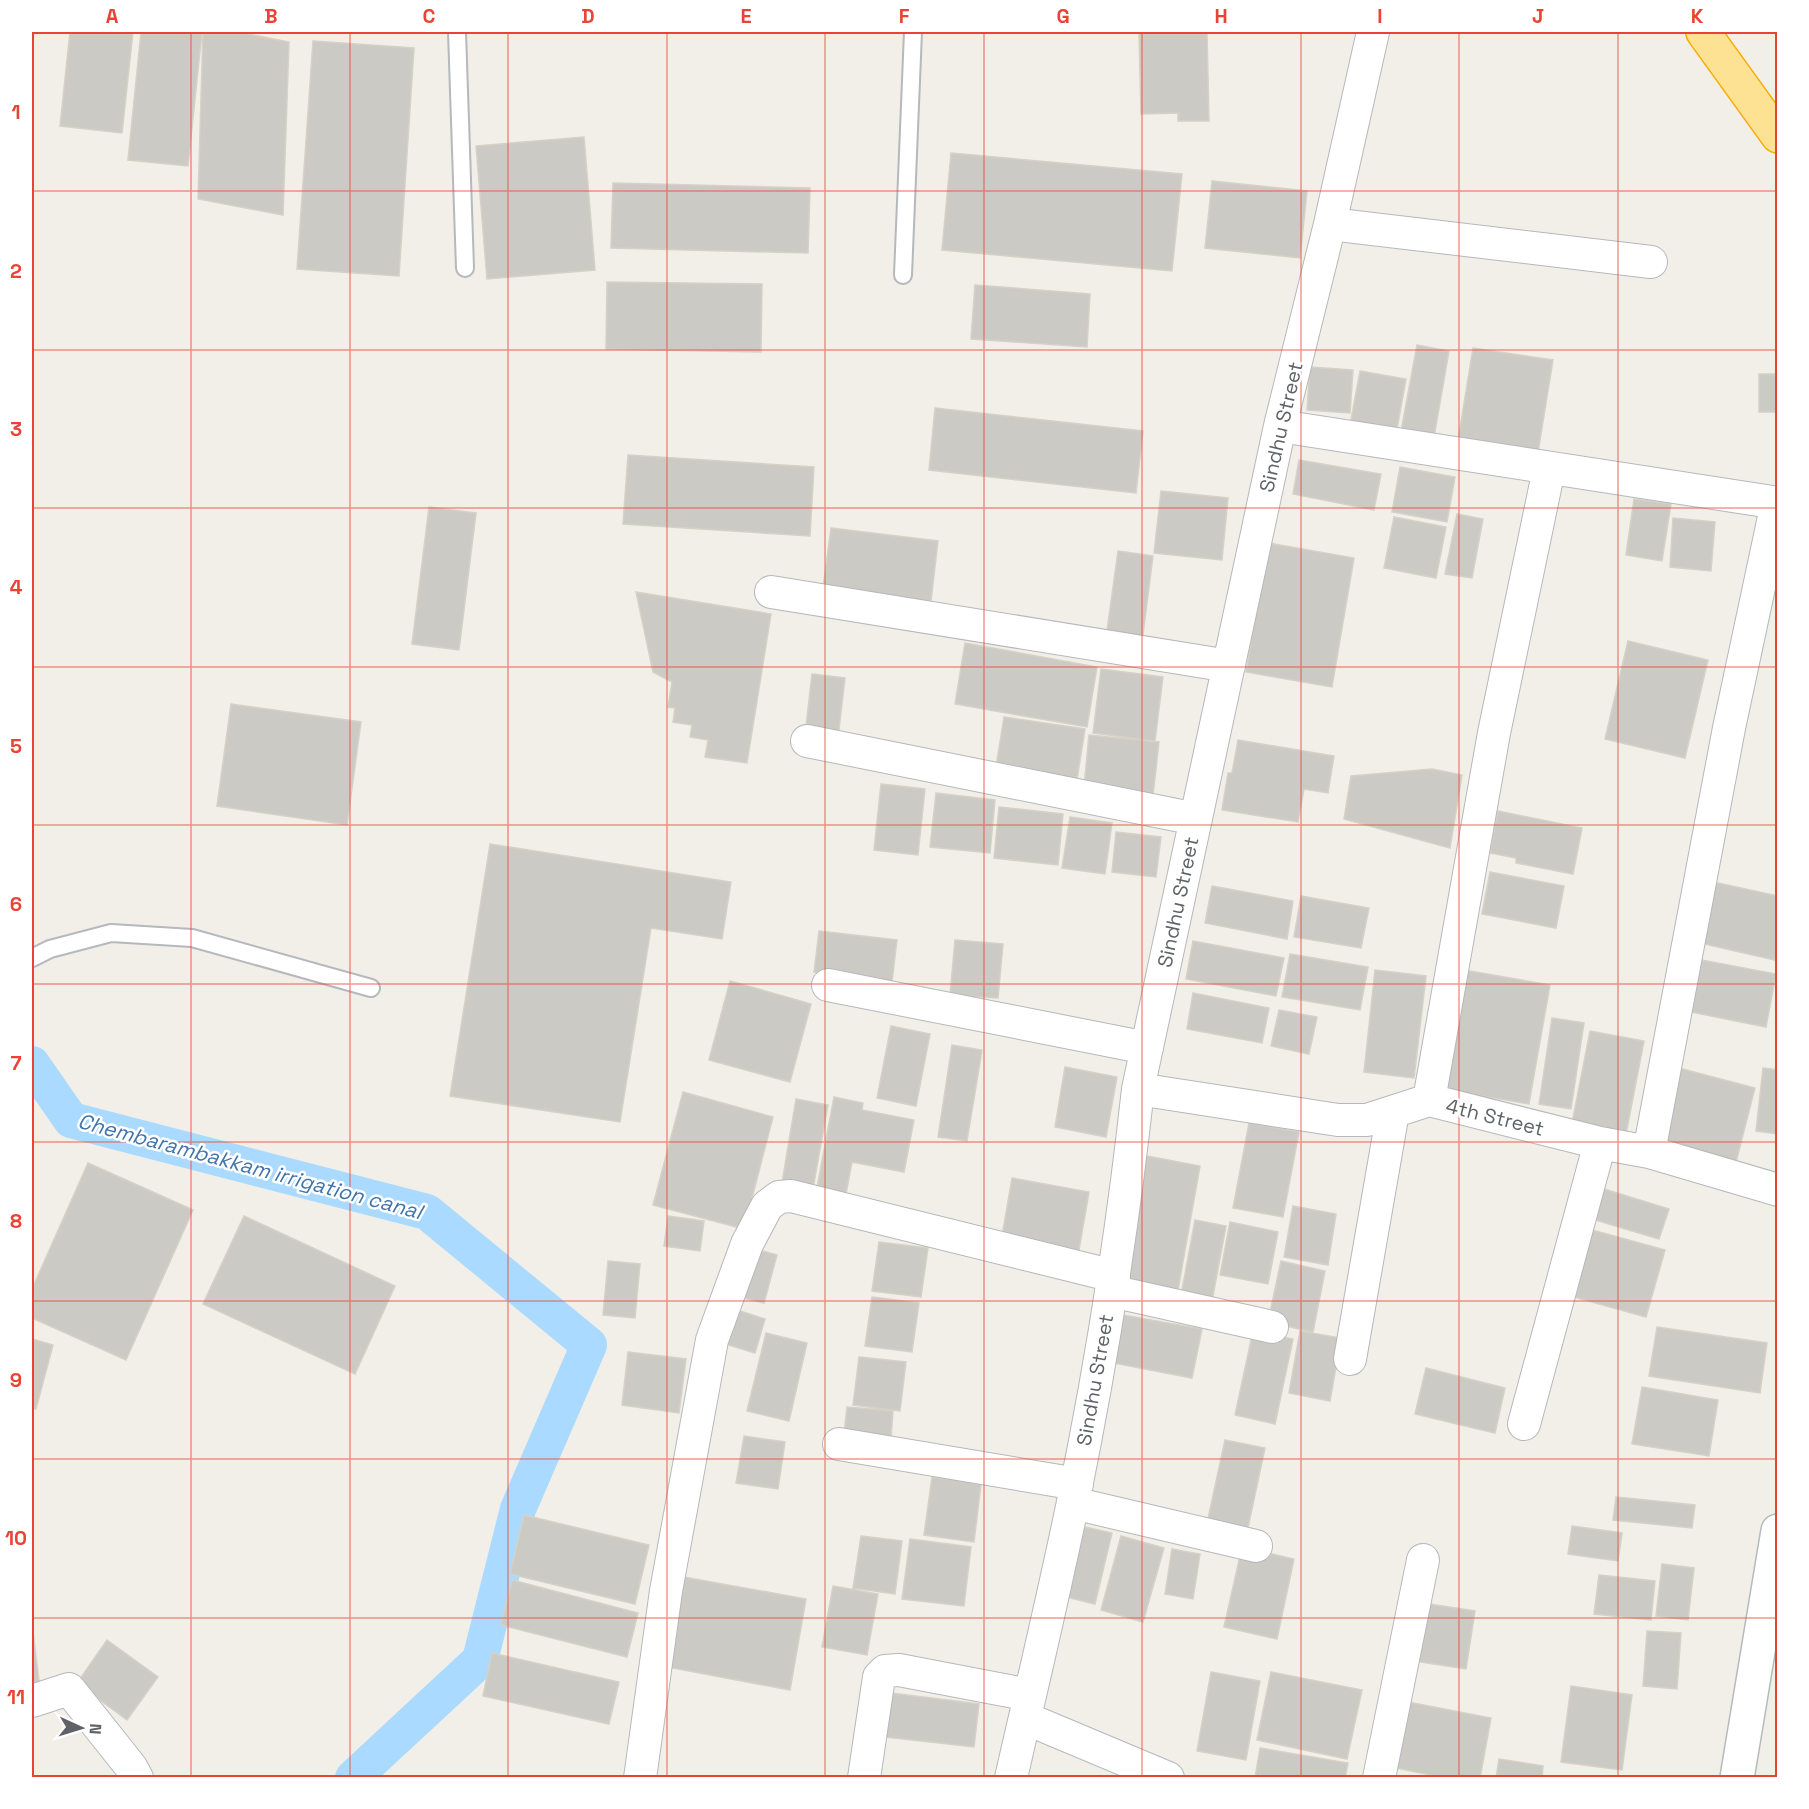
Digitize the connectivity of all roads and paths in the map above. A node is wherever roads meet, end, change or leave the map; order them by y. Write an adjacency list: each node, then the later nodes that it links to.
1 (456, 32): 8 (lane)
2 (914, 32): 9 (lane)
3 (1373, 32): 6 (street, Sindhu Street)
4 (1704, 32): 5 (highway)
5 (1778, 136)
6 (1330, 224): 7 (street); 10 (street, Sindhu Street)
7 (1651, 262)
8 (465, 268)
9 (903, 275)
10 (1280, 426): 11 (street); 14 (street, Sindhu Street)
11 (1550, 469): 12 (street); 22 (street)
12 (1777, 503): 25 (street)
13 (771, 592): 14 (street)
14 (1229, 666): 16 (street, Sindhu Street)
15 (807, 741): 16 (street)
16 (1196, 819): 20 (street, Sindhu Street)
17 (32, 958): 19 (lane)
18 (828, 985): 20 (street)
19 (371, 988)
20 (1147, 1048): 21 (street, Sindhu Street)
21 (1138, 1089): 23 (street, 4th Street); 27 (street, Sindhu Street)
22 (1429, 1100): 23 (street, 4th Street); 24 (street, 4th Street)
23 (1393, 1112): 29 (street)
24 (1600, 1143): 25 (street, 4th Street); 30 (street)
25 (1649, 1152): 26 (street, 4th Street)
26 (1778, 1190)
27 (1112, 1283): 28 (street); 32 (street, Sindhu Street); 39 (street)
28 (1272, 1327)
29 (1350, 1359)
30 (1524, 1424)
31 (839, 1444): 32 (street)
32 (1075, 1493): 34 (street); 37 (street, Sindhu Street)
33 (1778, 1531): 44 (street)
34 (1256, 1546)
35 (1423, 1560): 43 (street)
36 (32, 1701): 38 (street)
37 (1028, 1706): 40 (street); 41 (street, Sindhu Street); 42 (street)
38 (137, 1778)
39 (640, 1778)
40 (864, 1778)
41 (1011, 1778)
42 (1168, 1778)
43 (1379, 1778)
44 (1737, 1778)

